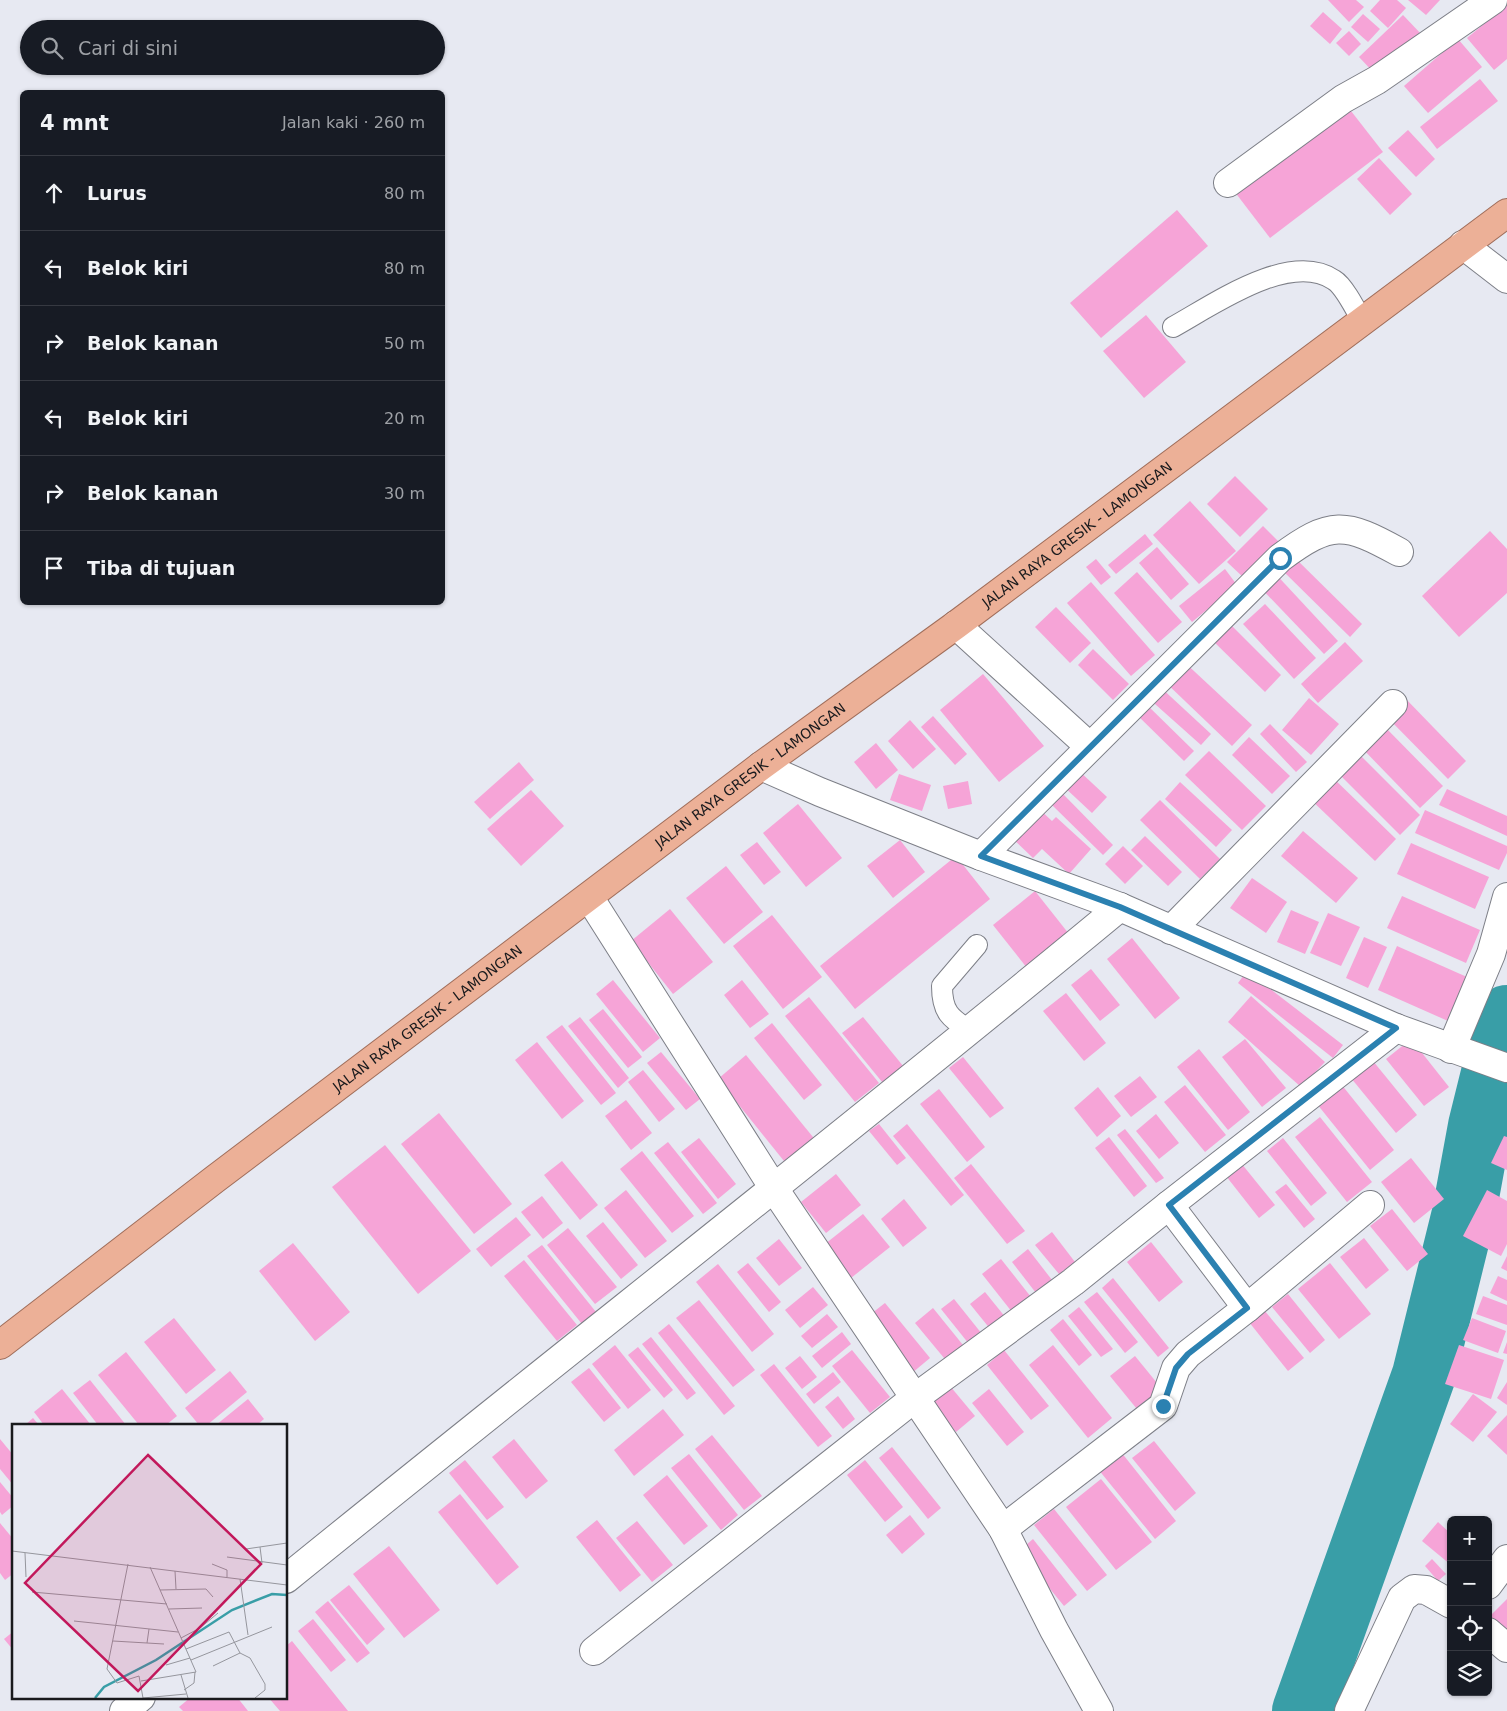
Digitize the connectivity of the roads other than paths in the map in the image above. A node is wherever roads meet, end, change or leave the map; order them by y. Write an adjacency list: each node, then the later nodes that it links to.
1 (1493, 0): 2 (street)
2 (1228, 183)
3 (1507, 213): 4 (highway, JALAN RAYA GRESIK - LAMONGAN)
4 (1463, 245): 5 (street); 6 (highway, JALAN RAYA GRESIK - LAMONGAN)
5 (1507, 279)
6 (1362, 321): 7 (lane); 9 (highway, JALAN RAYA GRESIK - LAMONGAN)
7 (1173, 327)
8 (1399, 552): 11 (street)
9 (956, 625): 11 (street); 12 (highway, JALAN RAYA GRESIK - LAMONGAN)
10 (1393, 704): 17 (street)
11 (1089, 746): 13 (street)
12 (761, 766): 13 (street); 14 (highway, JALAN RAYA GRESIK - LAMONGAN)
13 (981, 856): 16 (street)
14 (589, 896): 23 (street); 27 (highway, JALAN RAYA GRESIK - LAMONGAN)
15 (1507, 897): 21 (street)
16 (1120, 907): 17 (street); 20 (street)
17 (1171, 930): 19 (street)
18 (977, 945): 20 (lane)
19 (1396, 1028): 21 (street); 24 (street)
20 (970, 1032): 23 (street)
21 (1461, 1052): 22 (street)
22 (1507, 1068)
23 (773, 1187): 28 (street); 31 (street)
24 (1169, 1205): 26 (street); 28 (street)
25 (1370, 1205): 26 (street)
26 (1247, 1308): 29 (street)
27 (0, 1345)
28 (916, 1397): 29 (street); 36 (street)
29 (1003, 1529): 39 (street)
30 (1507, 1559): 32 (street)
31 (288, 1577)
32 (1492, 1580)
33 (1447, 1602): 40 (street)
34 (1492, 1635): 35 (street)
35 (1507, 1648)
36 (594, 1651)
37 (140, 1698): 38 (street)
38 (124, 1711)
39 (1099, 1711)
40 (1349, 1711)

